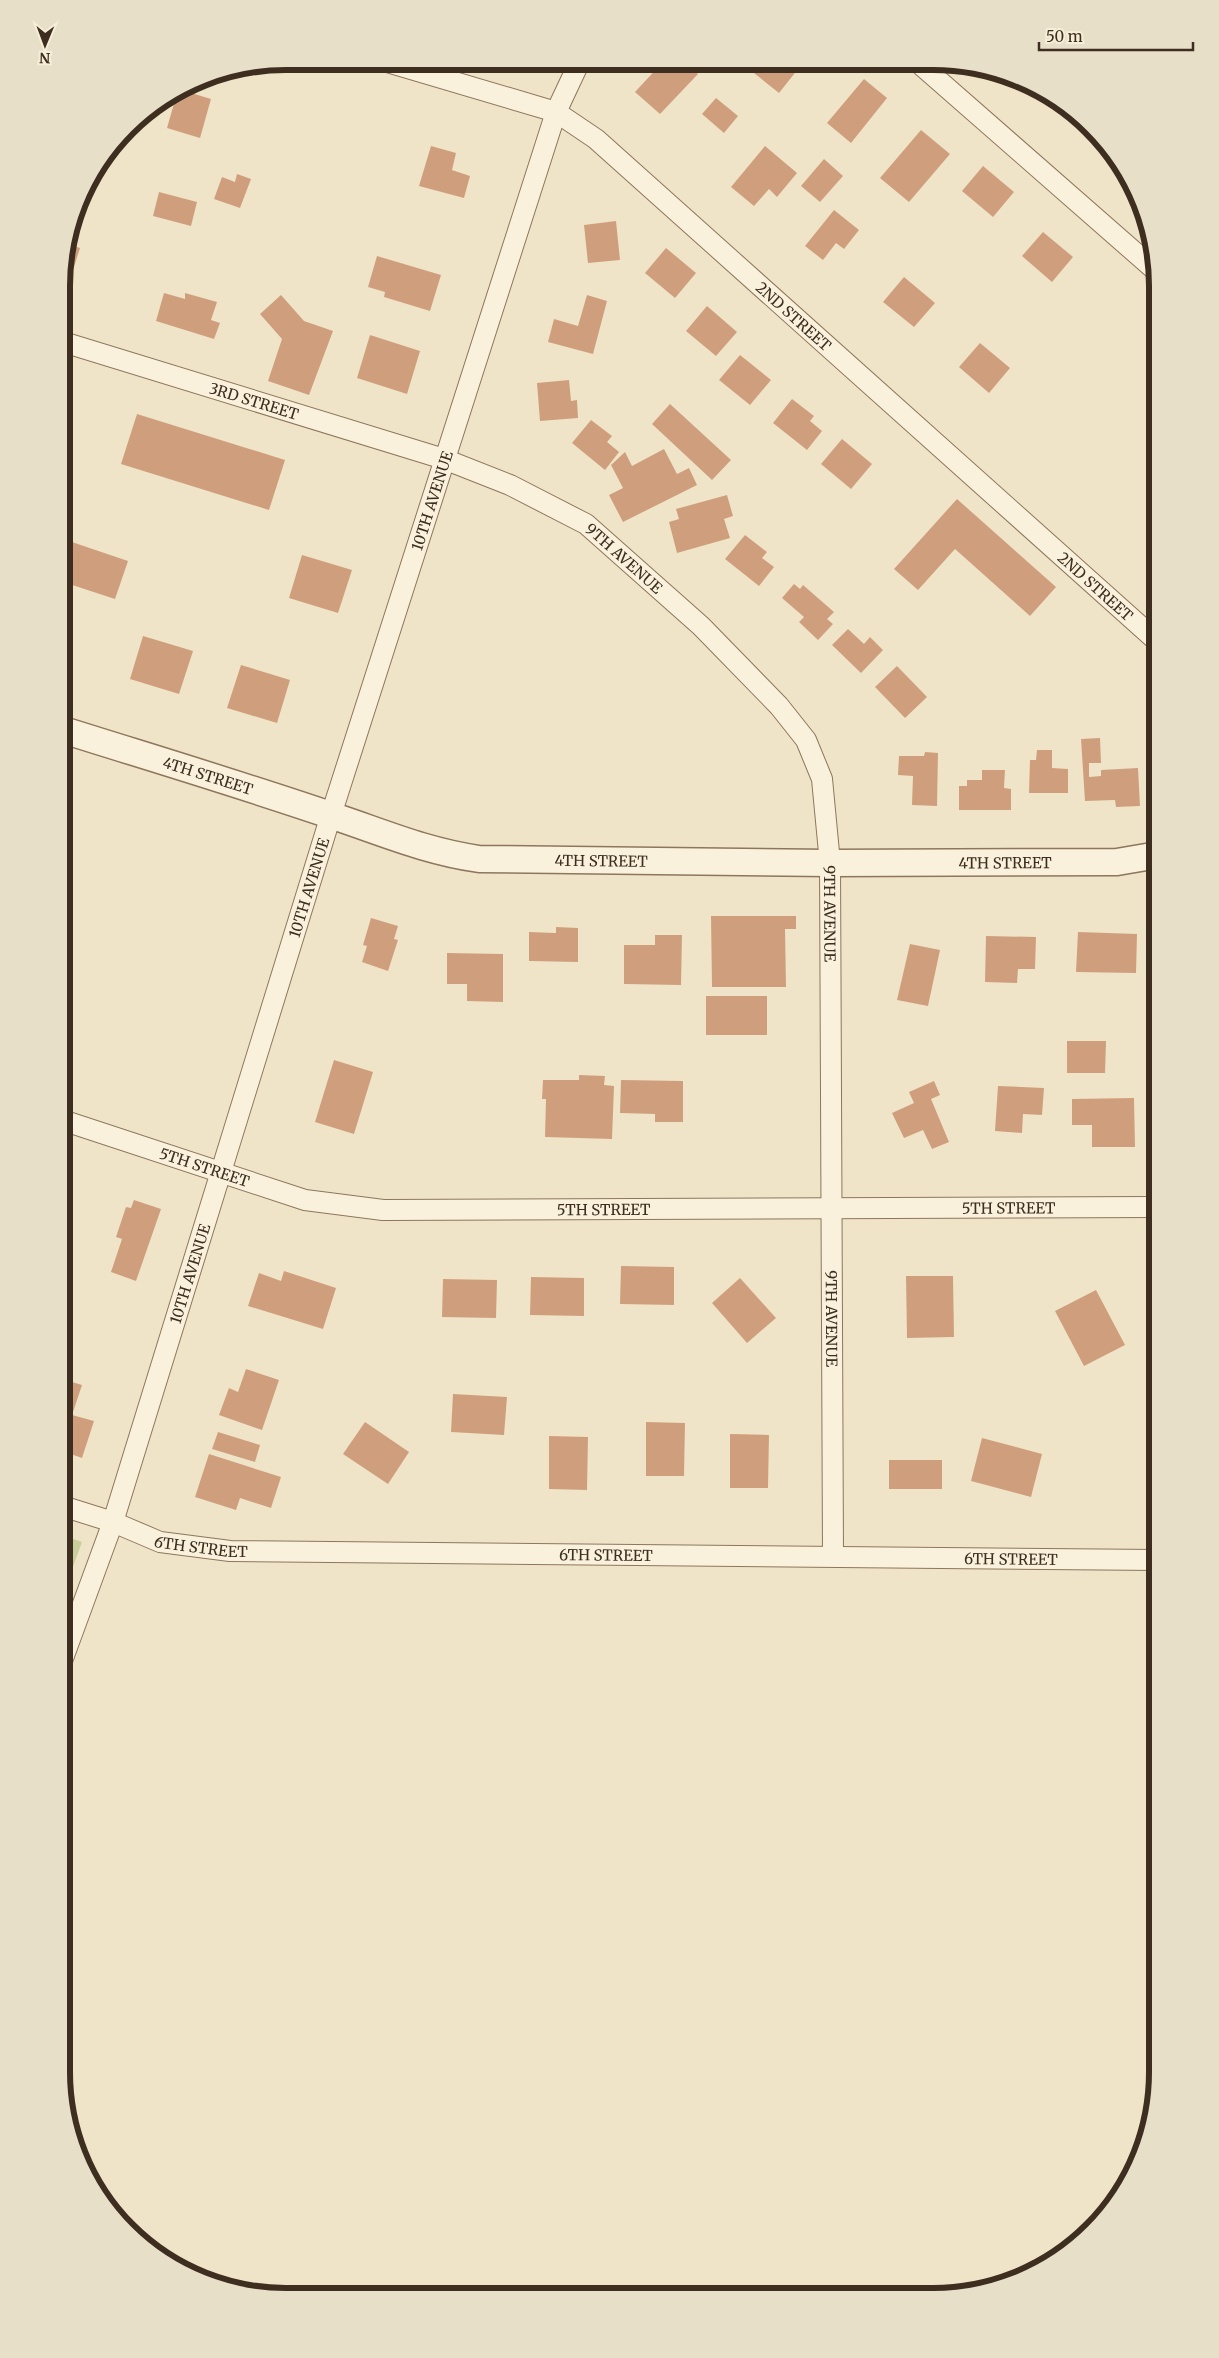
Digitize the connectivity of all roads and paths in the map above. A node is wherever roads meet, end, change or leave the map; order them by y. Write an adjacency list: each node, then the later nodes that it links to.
1 (414, 70): 4 (street, 2ND STREET)
2 (576, 70): 4 (street, 10TH AVENUE)
3 (927, 70): 5 (street)
4 (556, 112): 7 (street, 10TH AVENUE); 8 (street, 2ND STREET)
5 (1148, 264)
6 (70, 344): 7 (street, 3RD STREET)
7 (444, 459): 10 (street, 10TH AVENUE); 12 (street, 9TH AVENUE)
8 (1149, 634)
9 (70, 732): 10 (street, 4TH STREET)
10 (331, 815): 12 (street, 4TH STREET); 14 (street, 10TH AVENUE)
11 (1149, 856): 12 (street, 4TH STREET)
12 (830, 863): 16 (street, 9TH AVENUE)
13 (70, 1123): 14 (street, 5TH STREET)
14 (219, 1172): 16 (street, 5TH STREET); 18 (street, 10TH AVENUE)
15 (1149, 1207): 16 (street, 5TH STREET)
16 (832, 1210): 19 (street, 9TH AVENUE)
17 (70, 1509): 18 (street, 6TH STREET)
18 (113, 1522): 19 (street, 6TH STREET); 21 (street, 10TH AVENUE)
19 (833, 1555): 20 (street, 6TH STREET)
20 (1149, 1560)
21 (70, 1639)

